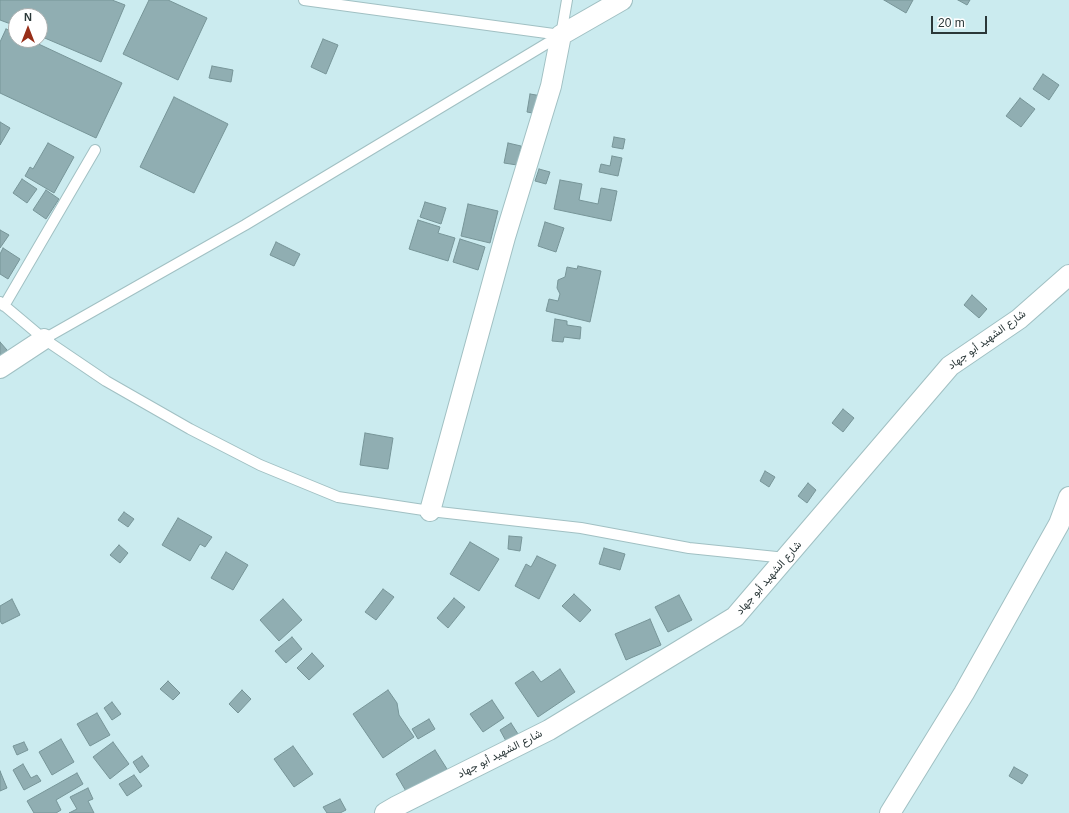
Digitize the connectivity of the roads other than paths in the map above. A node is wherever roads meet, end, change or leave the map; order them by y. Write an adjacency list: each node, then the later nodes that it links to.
1 (304, 0): 4 (lane)
2 (567, 0): 4 (lane)
3 (622, 0): 4 (street)
4 (561, 35): 8 (lane); 11 (street)
5 (95, 150): 7 (lane)
6 (1069, 274): 13 (street, شارع الشهيد أبو جهاد)
7 (2, 304): 8 (lane)
8 (44, 339): 9 (street); 11 (lane)
9 (0, 368)
10 (1069, 497): 12 (street)
11 (430, 511): 13 (lane)
12 (1065, 522): 15 (street)
13 (786, 558): 14 (street, شارع الشهيد أبو جهاد)
14 (385, 813)
15 (890, 813)

